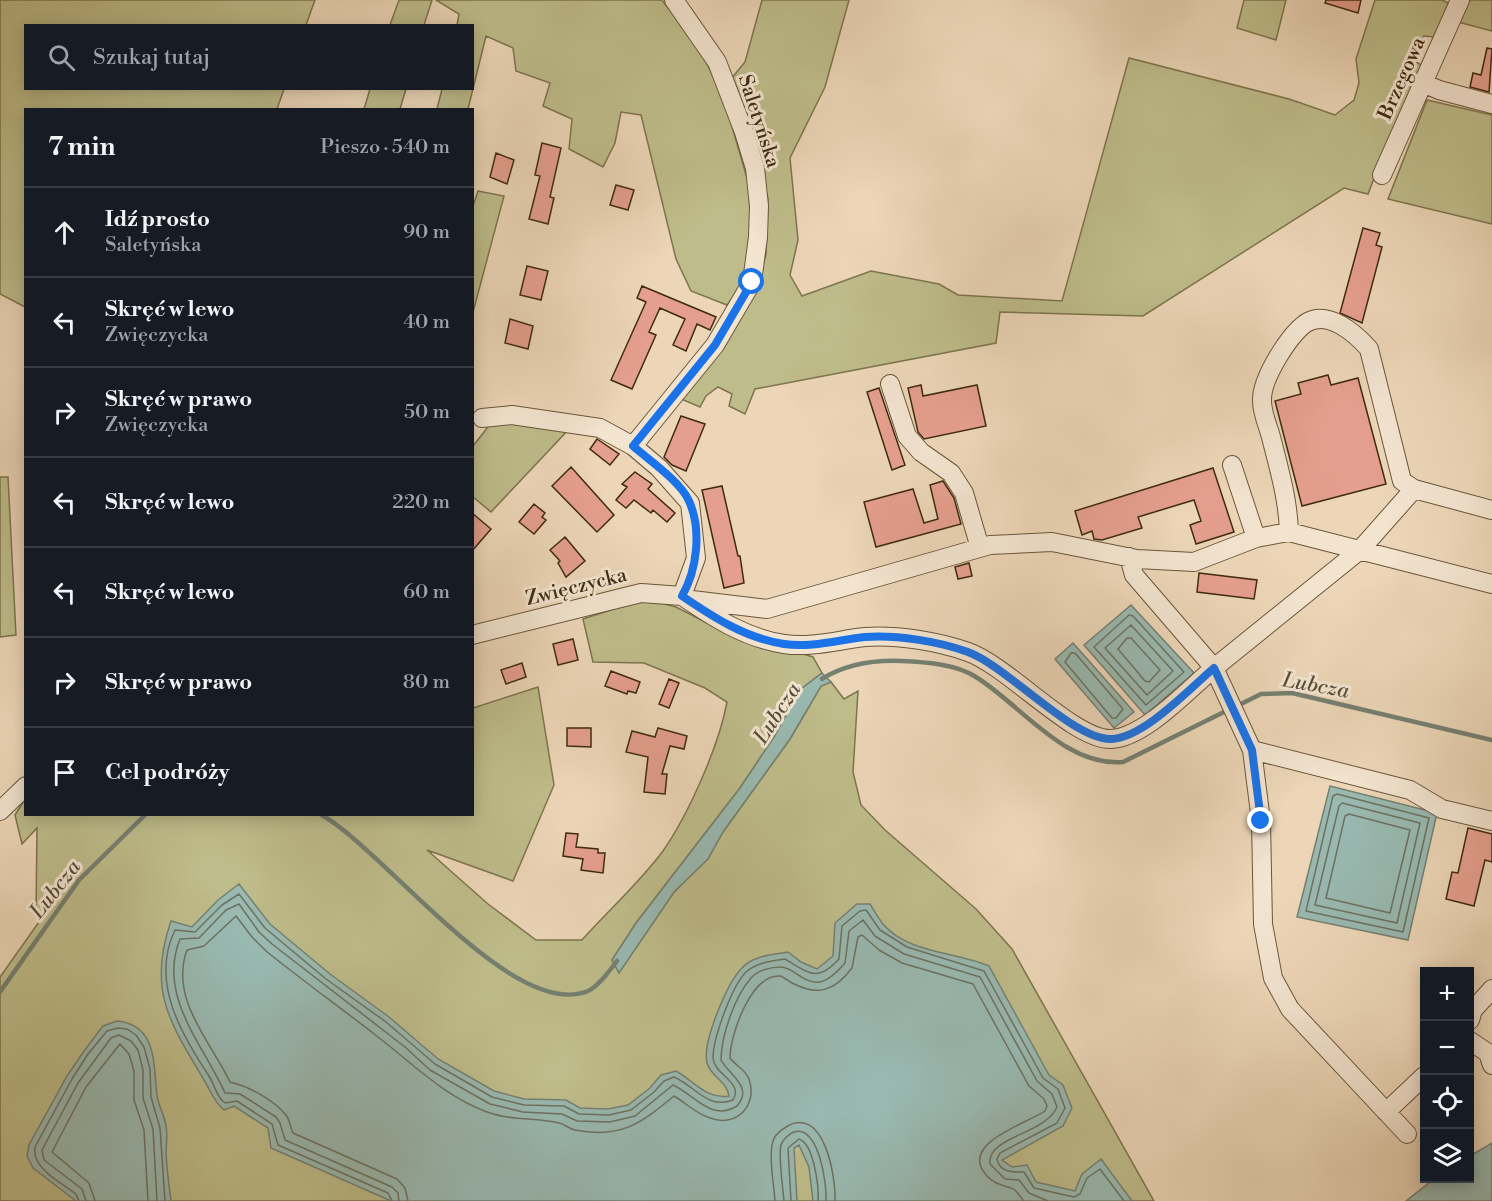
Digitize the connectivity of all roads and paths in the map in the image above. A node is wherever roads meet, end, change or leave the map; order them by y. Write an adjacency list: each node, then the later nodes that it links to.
1 (674, 0): 8 (street, Saletyńska)
2 (1460, 0): 3 (street, Brzegowa)
3 (1423, 83): 4 (street); 5 (street, Brzegowa)
4 (1492, 104)
5 (1382, 175)
6 (890, 384): 14 (street)
7 (482, 418): 8 (street)
8 (633, 446): 18 (street)
9 (1232, 465): 13 (street)
10 (1414, 489): 11 (street); 12 (street); 15 (street)
11 (1492, 510)
12 (1289, 532): 13 (street, Zwięczycka); 15 (street)
13 (1256, 538): 16 (street, Zwięczycka)
14 (980, 548): 16 (street, Zwięczycka); 18 (street, Zwięczycka)
15 (1360, 550): 17 (street); 20 (street)
16 (1129, 557): 20 (street)
17 (1492, 584)
18 (684, 598): 19 (street, Zwięczycka); 20 (street)
19 (474, 634)
20 (1214, 668): 21 (street)
21 (1252, 750): 24 (street); 30 (street)
22 (24, 788): 23 (street)
23 (0, 811)
24 (1492, 820)
25 (1492, 989): 26 (street)
26 (1474, 1009)
27 (1474, 1044): 28 (street)
28 (1492, 1065)
29 (1420, 1081): 30 (street)
30 (1386, 1112): 31 (street)
31 (1407, 1134)

